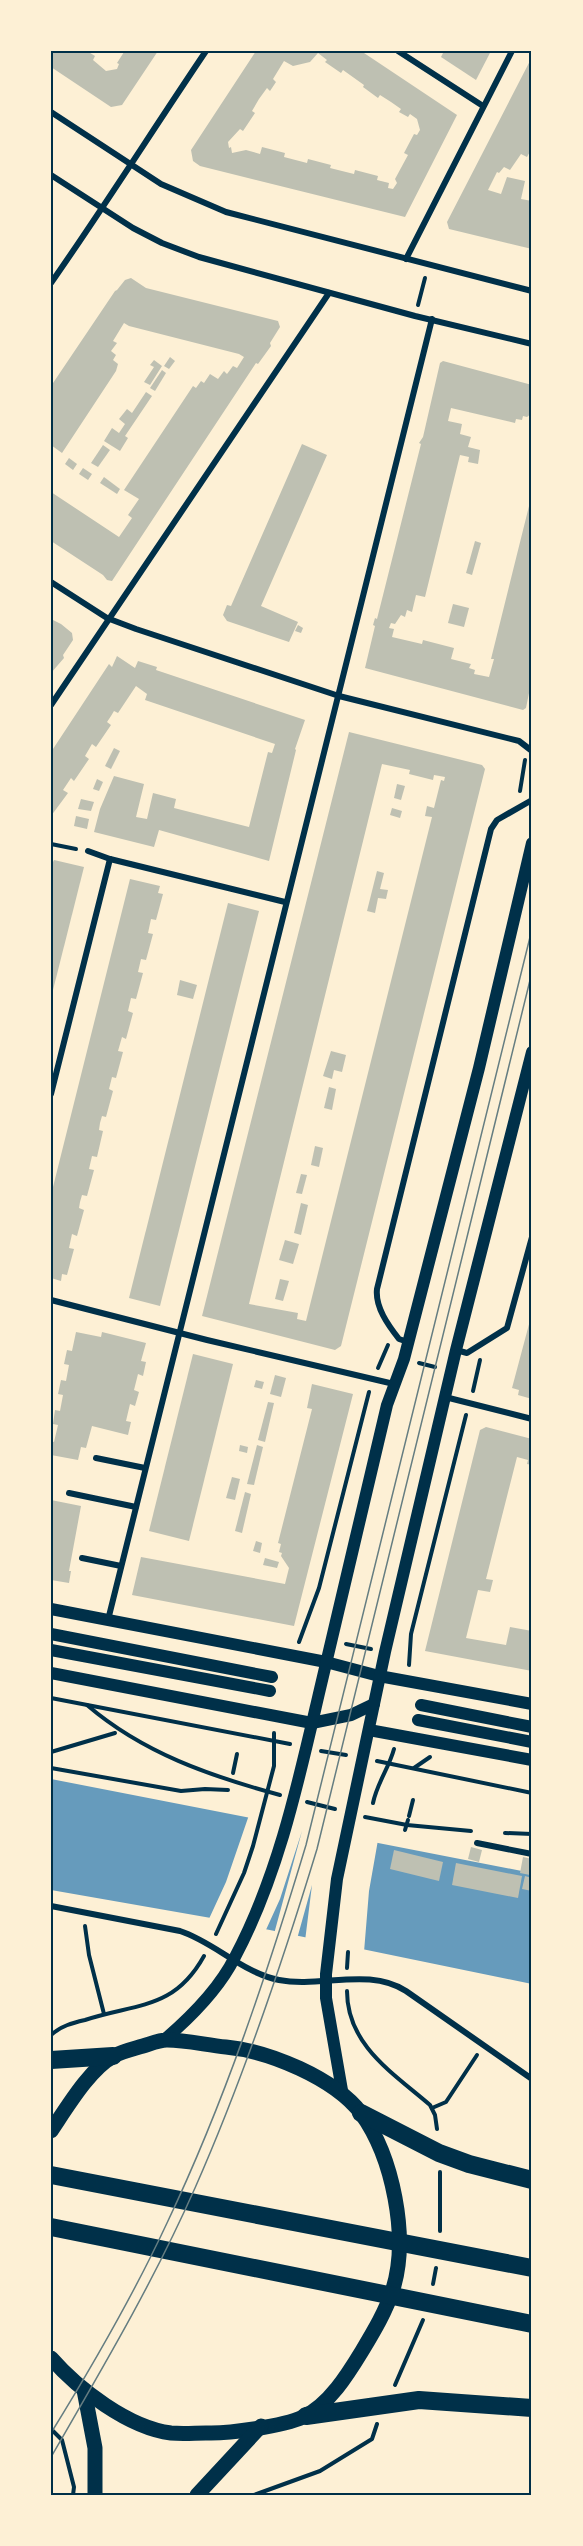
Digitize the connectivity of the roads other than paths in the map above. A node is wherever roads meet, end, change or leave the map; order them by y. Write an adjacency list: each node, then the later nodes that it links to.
1 (206, 51): 6 (street)
2 (399, 51): 4 (street)
3 (512, 51): 4 (street)
4 (483, 106): 9 (street)
5 (51, 112): 6 (street)
6 (130, 164): 8 (street); 9 (street)
7 (51, 175): 8 (street)
8 (103, 209): 10 (street); 12 (street)
9 (406, 258): 11 (street)
10 (51, 283)
11 (532, 291)
12 (329, 293): 13 (street); 16 (street)
13 (432, 320): 14 (street); 17 (street)
14 (532, 344)
15 (51, 582): 16 (street)
16 (107, 618): 17 (street); 18 (street)
17 (339, 696): 19 (street); 24 (street)
18 (51, 705)
19 (530, 750)
20 (532, 800): 30 (street)
21 (532, 843): 30 (main road)
22 (88, 851): 23 (street)
23 (110, 859): 24 (street); 26 (street)
24 (285, 902): 29 (street)
25 (532, 1052): 31 (main road)
26 (51, 1094)
27 (532, 1237): 31 (street)
28 (51, 1300): 29 (street)
29 (179, 1333): 32 (street); 36 (street)
30 (408, 1342): 32 (main road)
31 (456, 1350): 33 (main road)
32 (395, 1384): 45 (main road)
33 (446, 1396): 34 (street); 47 (main road)
34 (532, 1419)
35 (96, 1458): 36 (street)
36 (146, 1468): 38 (street)
37 (69, 1493): 38 (street)
38 (136, 1507): 40 (street)
39 (82, 1558): 40 (street)
40 (121, 1566): 42 (street)
41 (51, 1609): 42 (main road)
42 (108, 1620): 45 (main road)
43 (51, 1634): 48 (main road)
44 (51, 1650): 49 (main road)
45 (326, 1662): 47 (main road); 54 (main road)
46 (51, 1673): 54 (main road)
47 (379, 1676): 50 (main road); 51 (main road)
48 (272, 1677)
49 (270, 1691)
50 (374, 1704): 54 (main road); 56 (main road)
51 (532, 1704)
52 (421, 1705): 55 (main road)
53 (418, 1720): 57 (main road)
54 (312, 1723): 62 (main road)
55 (532, 1726)
56 (369, 1730): 58 (main road); 66 (main road)
57 (532, 1742)
58 (532, 1760)
59 (477, 1843): 60 (street)
60 (532, 1854)
61 (51, 1906): 65 (street)
62 (164, 2040): 63 (main road); 66 (main road)
63 (113, 2056): 64 (highway); 68 (main road)
64 (51, 2060)
65 (532, 2079)
66 (343, 2096): 67 (main road)
67 (361, 2114): 70 (highway); 77 (main road)
68 (56, 2125)
69 (51, 2175): 72 (highway)
70 (532, 2180)
71 (51, 2227): 73 (highway)
72 (532, 2268)
73 (532, 2324)
74 (51, 2358): 75 (main road)
75 (84, 2390): 78 (main road); 79 (main road)
76 (532, 2408): 77 (highway)
77 (306, 2416): 78 (main road)
78 (261, 2426): 80 (main road)
79 (95, 2495)
80 (197, 2495)

